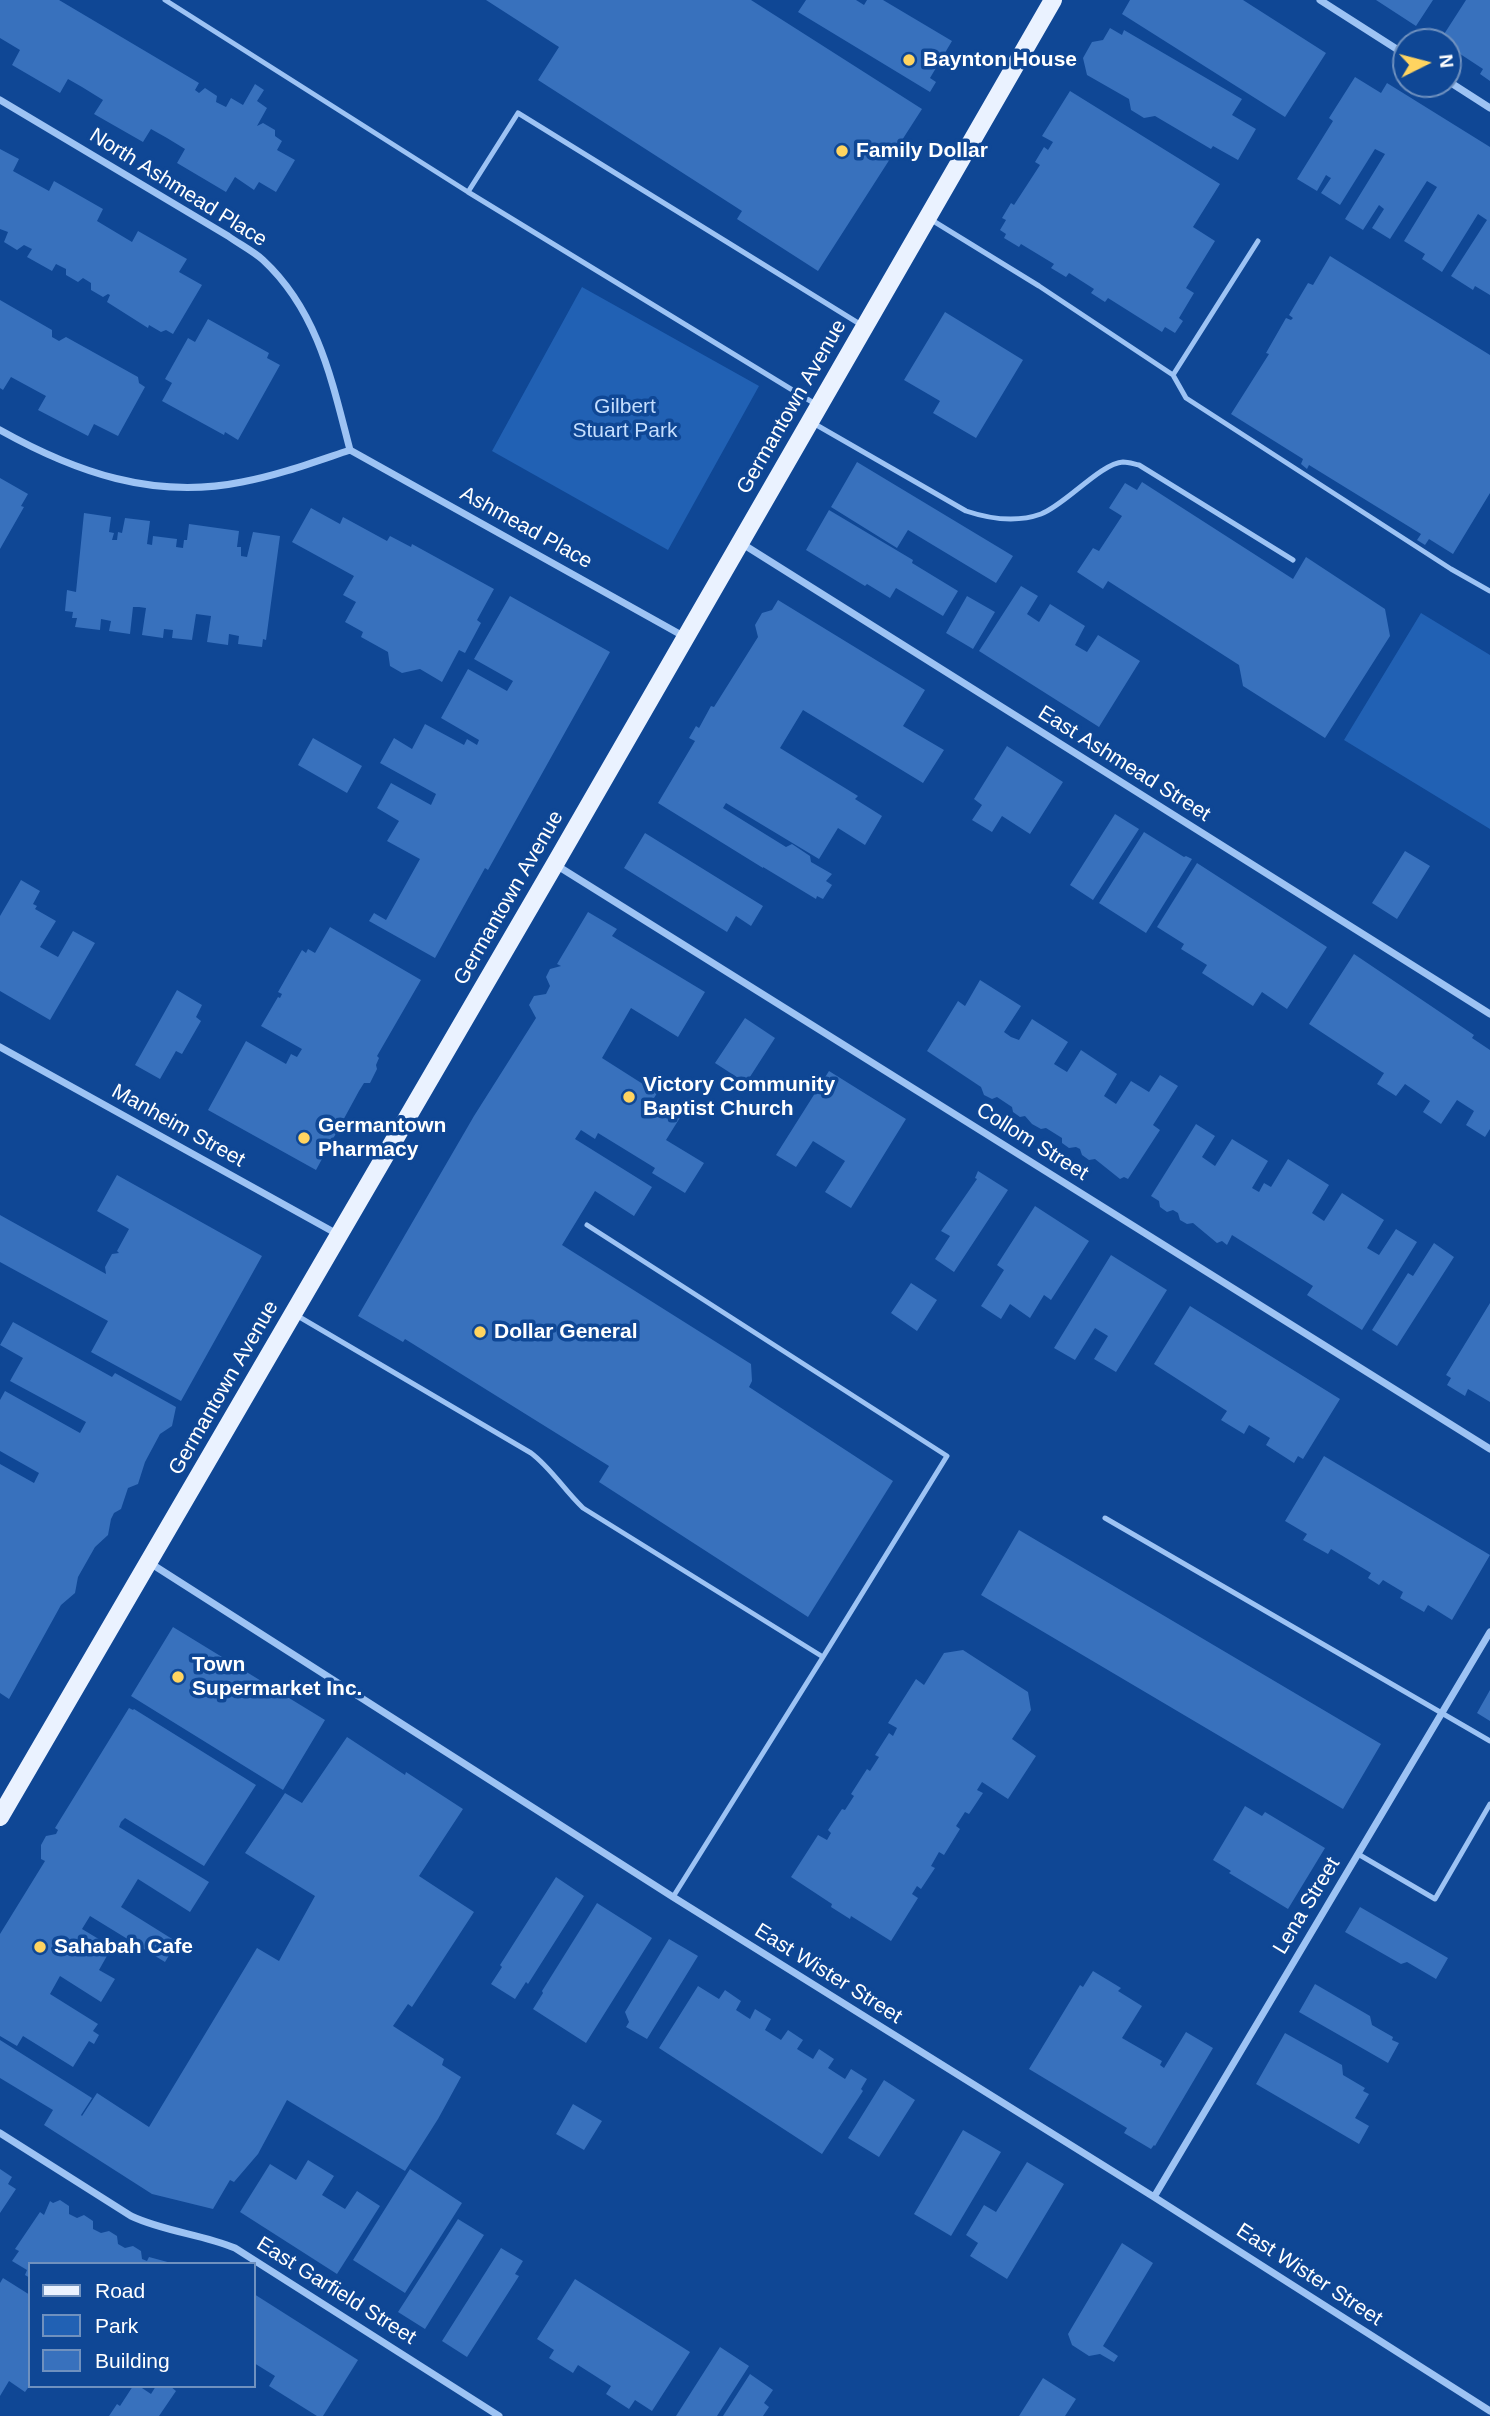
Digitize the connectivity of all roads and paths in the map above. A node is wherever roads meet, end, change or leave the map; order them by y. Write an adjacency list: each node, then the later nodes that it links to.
1 (165, 0): 8 (lane)
2 (1053, 0): 9 (main road, Germantown Avenue)
3 (1320, 0): 4 (street)
4 (1392, 46)
5 (1462, 90): 7 (street)
6 (0, 100): 15 (street, North Ashmead Place)
7 (1490, 108)
8 (468, 192): 11 (lane); 13 (lane)
9 (928, 218): 11 (main road, Germantown Avenue); 12 (lane)
10 (1258, 241): 12 (lane)
11 (865, 327): 13 (main road, Germantown Avenue)
12 (1173, 375): 18 (lane)
13 (814, 414): 16 (main road, Germantown Avenue); 17 (lane)
14 (0, 430): 15 (street)
15 (350, 450): 19 (street, Ashmead Place)
16 (740, 543): 19 (main road, Germantown Avenue); 21 (street, East Ashmead Street)
17 (1293, 561)
18 (1490, 591)
19 (685, 637): 20 (main road, Germantown Avenue)
20 (555, 864): 24 (main road, Germantown Avenue); 26 (street, Collom Street)
21 (1490, 1014)
22 (0, 1047): 24 (street, Manheim Street)
23 (587, 1225): 30 (lane)
24 (339, 1235): 25 (main road, Germantown Avenue)
25 (293, 1314): 28 (main road, Germantown Avenue); 30 (lane)
26 (1490, 1449)
27 (1105, 1518): 31 (lane)
28 (149, 1563): 34 (main road, Germantown Avenue); 36 (street, East Wister Street)
29 (1490, 1632): 31 (street, Lena Street)
30 (823, 1657): 36 (lane)
31 (1442, 1713): 32 (lane); 35 (street, Lena Street)
32 (1490, 1741)
33 (1490, 1804): 35 (lane)
34 (0, 1816)
35 (1358, 1854): 38 (street, Lena Street)
36 (673, 1897): 38 (street, East Wister Street)
37 (0, 2133): 40 (street, East Garfield Street)
38 (1154, 2197): 39 (street, East Wister Street)
39 (1490, 2411)
40 (499, 2416)

